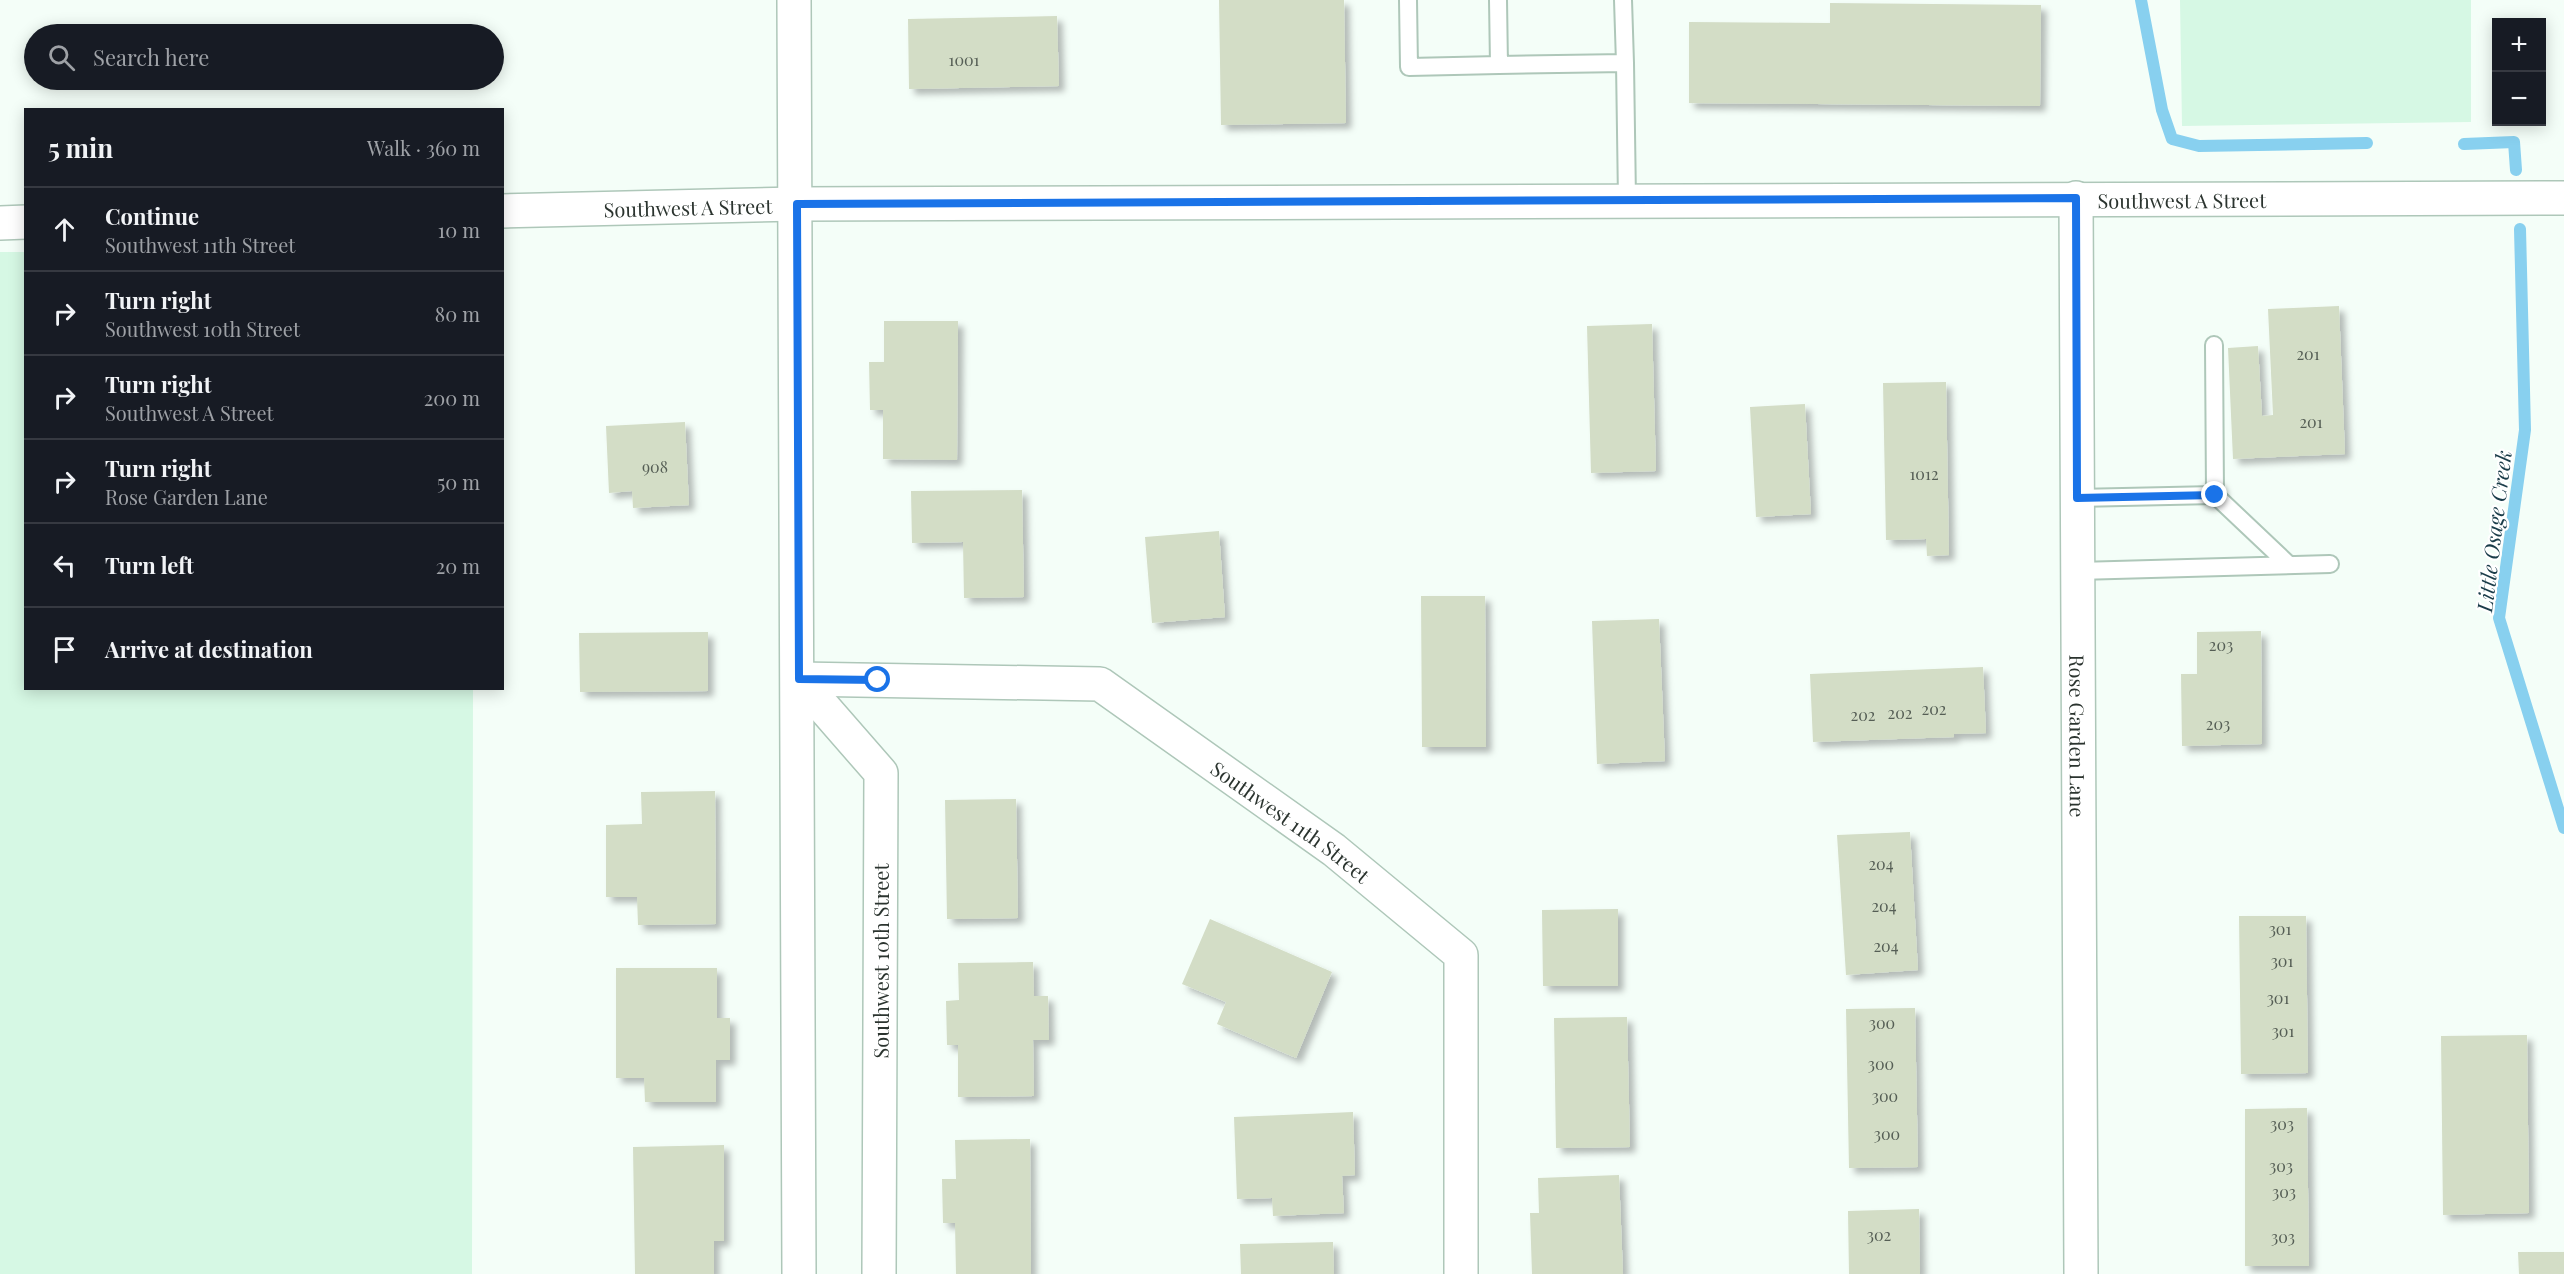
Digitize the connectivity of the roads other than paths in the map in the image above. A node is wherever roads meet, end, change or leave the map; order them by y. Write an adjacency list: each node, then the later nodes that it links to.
1 (794, 0): 10 (street)
2 (1408, 0): 6 (lane)
3 (1498, 0): 6 (lane)
4 (1623, 0): 5 (lane)
5 (1624, 63): 6 (lane); 9 (lane)
6 (1499, 65)
7 (2076, 198): 8 (street, Southwest A Street); 9 (street, Southwest A Street); 16 (street, Rose Garden Lane)
8 (2564, 198)
9 (1627, 200): 10 (street, Southwest A Street)
10 (797, 204): 11 (street, Southwest A Street); 20 (street)
11 (504, 211)
12 (24, 222): 13 (street)
13 (0, 223)
14 (2214, 345): 15 (lane)
15 (2215, 495): 16 (lane); 18 (lane)
16 (2077, 498): 19 (street, Rose Garden Lane)
17 (2330, 564): 18 (lane)
18 (2289, 565): 19 (lane)
19 (2078, 571): 24 (street, Rose Garden Lane)
20 (799, 679): 21 (street); 22 (street, Southwest 10th Street); 23 (street, Southwest 11th Street)
21 (799, 1274)
22 (879, 1274)
23 (1461, 1274)
24 (2081, 1274)

